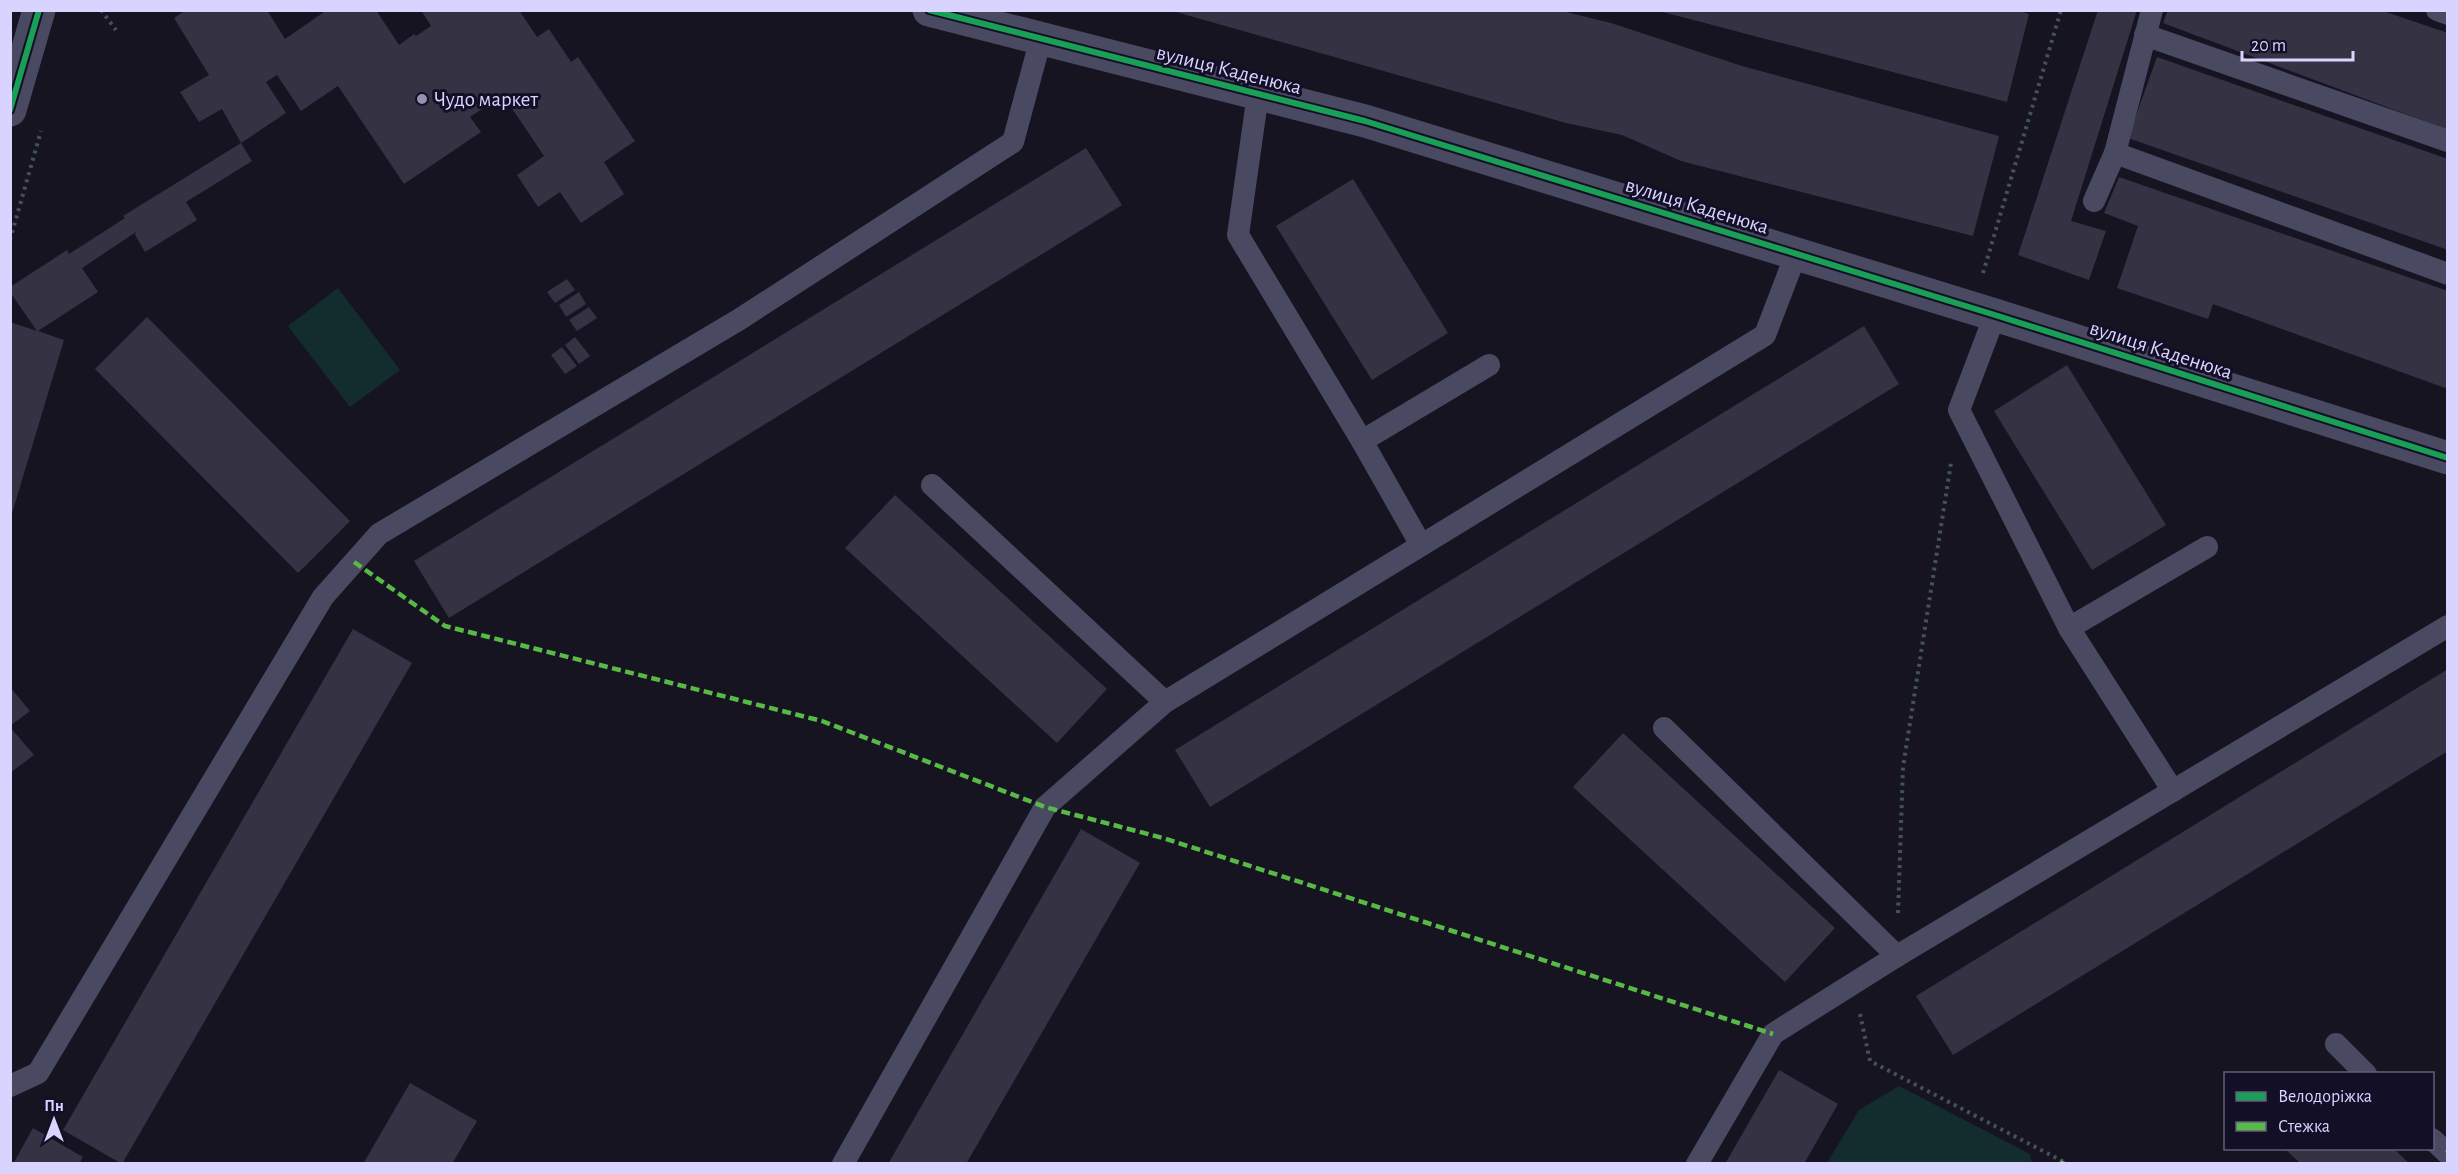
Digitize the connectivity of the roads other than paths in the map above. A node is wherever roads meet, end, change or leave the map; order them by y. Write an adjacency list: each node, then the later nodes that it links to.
1 (39, 10): 9 (street)
2 (929, 10): 7 (street, вулиця Каденюка)
3 (2152, 10): 6 (lane)
4 (2437, 10): 5 (lane)
5 (2448, 14)
6 (2145, 35): 10 (lane); 11 (lane)
7 (1041, 38): 8 (street, вулиця Каденюка); 30 (lane)
8 (1258, 94): 13 (street, вулиця Каденюка); 17 (lane)
9 (10, 110)
10 (2448, 141)
11 (2115, 153): 12 (lane); 14 (lane)
12 (2094, 201)
13 (1796, 254): 15 (street, вулиця Каденюка); 20 (lane)
14 (2448, 274)
15 (1984, 312): 18 (street, вулиця Каденюка); 23 (lane)
16 (1489, 365): 17 (lane)
17 (1362, 441): 20 (lane)
18 (2448, 458)
19 (932, 485): 24 (lane)
20 (1421, 545): 24 (lane)
21 (2208, 547): 23 (lane)
22 (2448, 626): 26 (lane)
23 (2069, 628): 26 (lane)
24 (1165, 702): 33 (lane)
25 (1664, 728): 27 (lane)
26 (2173, 791): 27 (lane)
27 (1897, 956): 34 (lane)
28 (2336, 1044): 29 (lane)
29 (2364, 1072)
30 (10, 1086)
31 (2434, 1140): 32 (lane)
32 (2448, 1154)
33 (843, 1164)
34 (1697, 1164)

